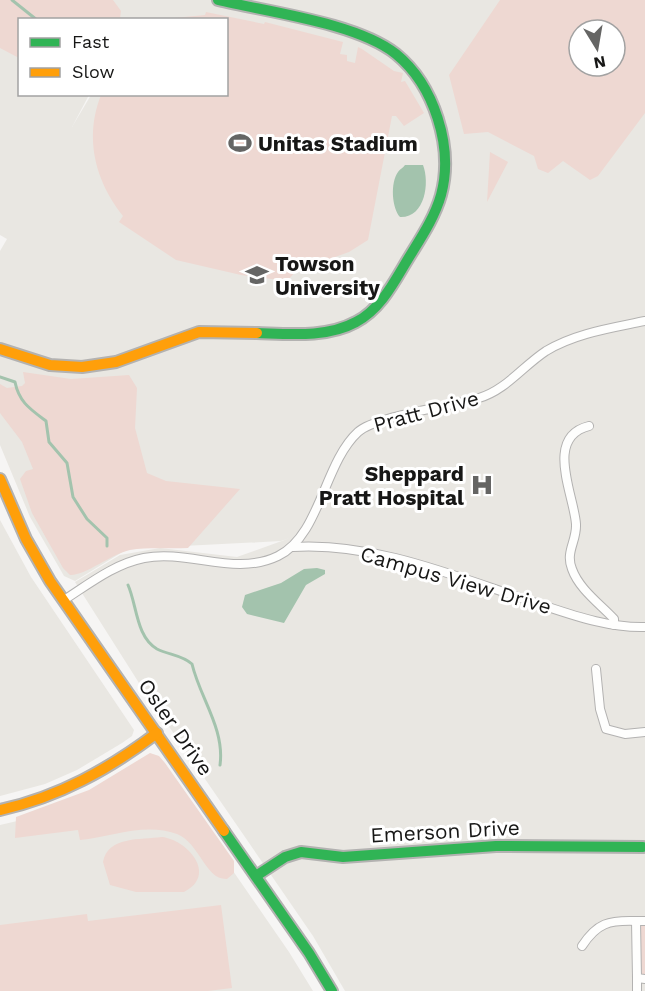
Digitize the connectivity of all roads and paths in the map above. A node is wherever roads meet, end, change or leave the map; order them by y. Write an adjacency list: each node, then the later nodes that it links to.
1 (218, 0): 3 (street)
2 (645, 321): 6 (street, Pratt Drive)
3 (0, 349)
4 (589, 426): 8 (street)
5 (1, 487): 7 (street, Osler Drive)
6 (292, 546): 7 (street); 8 (street, Campus View Drive)
7 (64, 600): 12 (street, Osler Drive)
8 (614, 626): 9 (street, Campus View Drive)
9 (645, 627)
10 (596, 669): 11 (street)
11 (645, 732)
12 (157, 733): 13 (street); 15 (street, Osler Drive)
13 (0, 810)
14 (643, 847): 15 (street, Emerson Drive)
15 (256, 876): 20 (street, Osler Drive)
16 (636, 921): 17 (street); 18 (street); 19 (street)
17 (645, 921)
18 (582, 946)
19 (641, 978): 21 (street)
20 (332, 991)
21 (637, 991)

